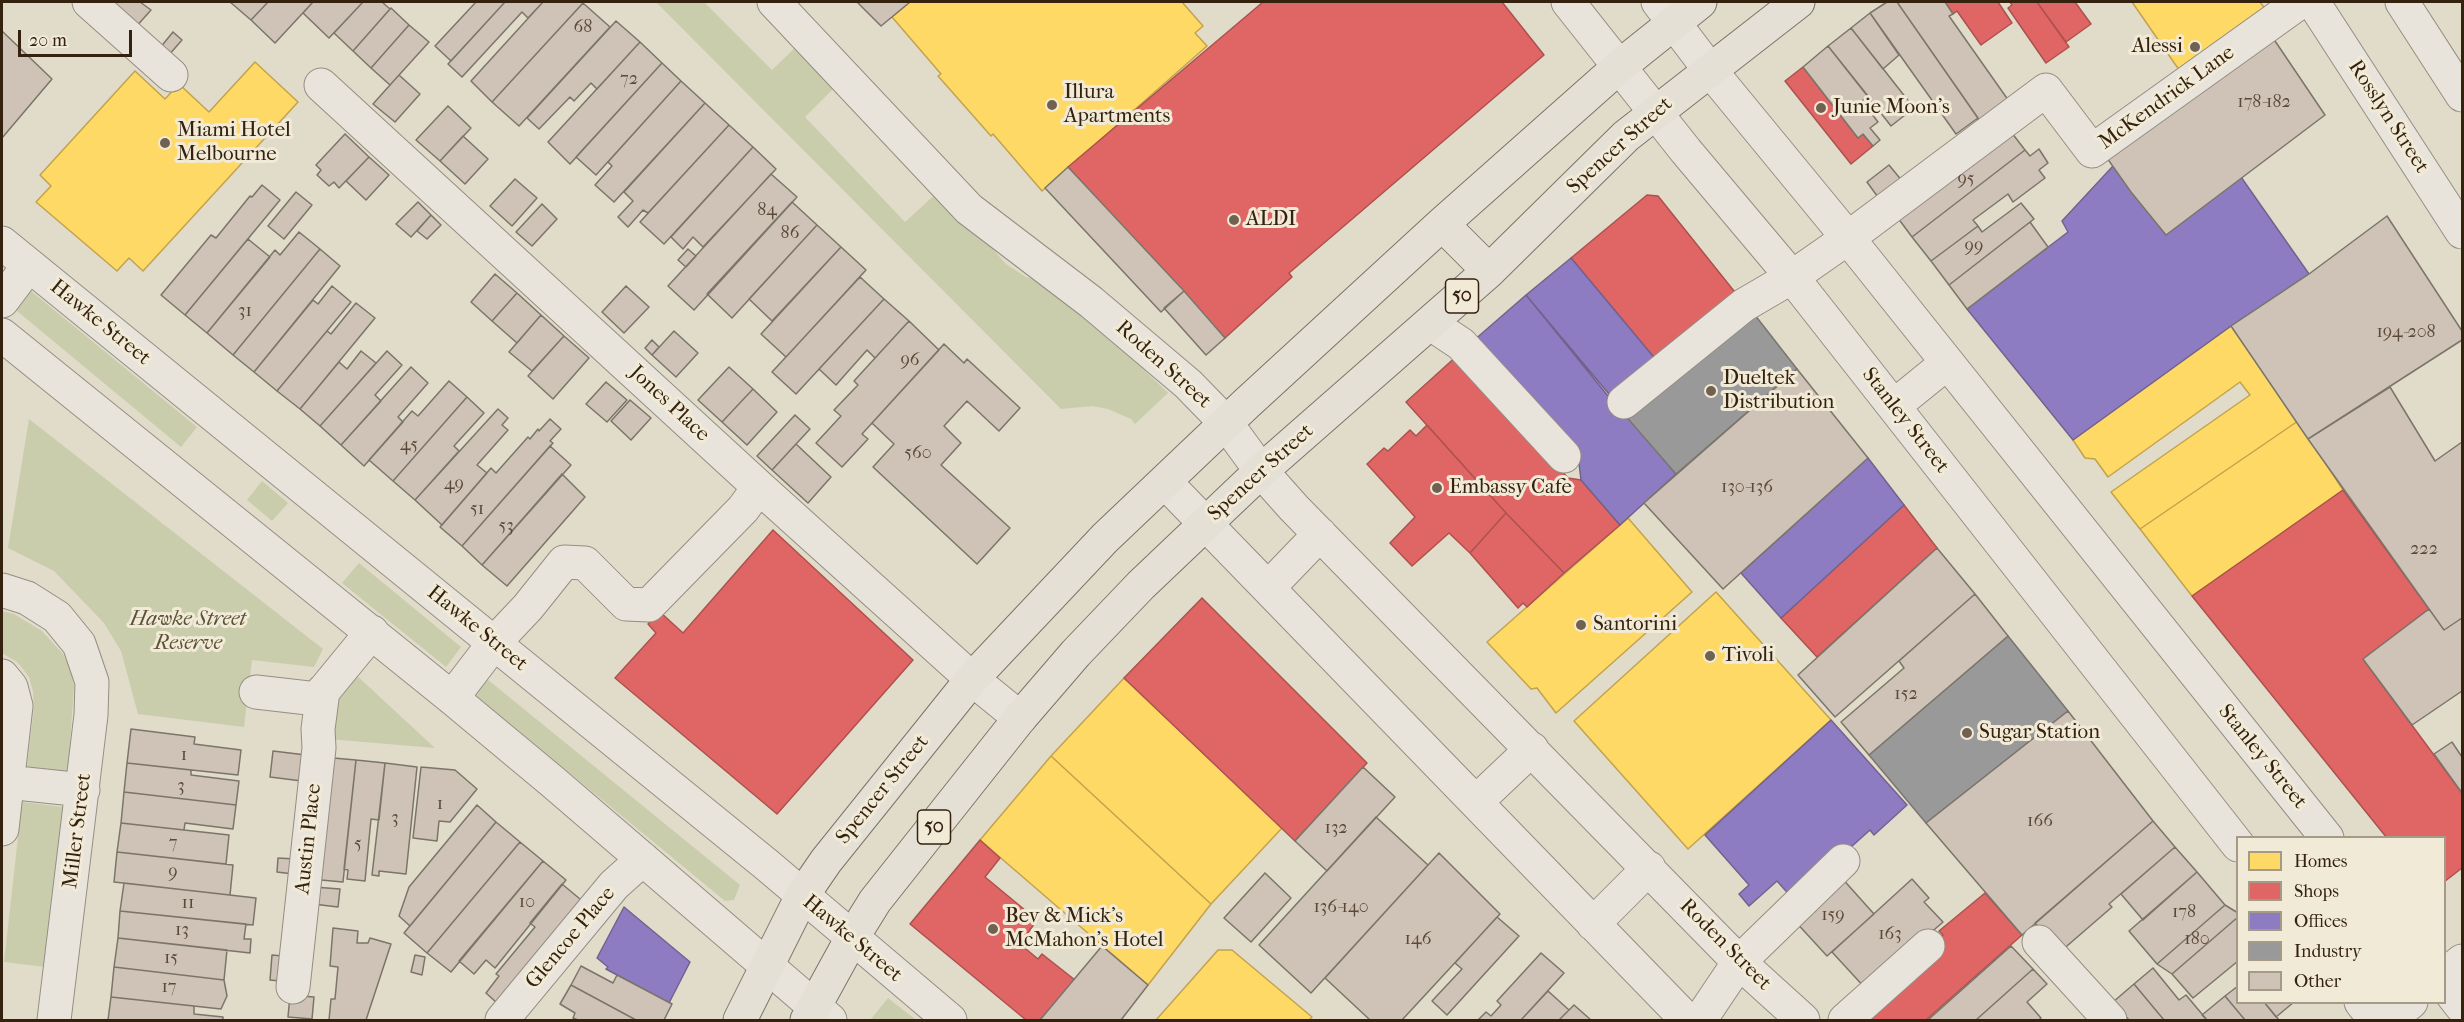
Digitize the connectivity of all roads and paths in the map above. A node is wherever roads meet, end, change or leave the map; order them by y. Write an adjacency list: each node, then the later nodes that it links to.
1 (89, 2): 12 (street)
2 (774, 2): 29 (street, Roden Street)
3 (1568, 2): 10 (street, Stanley Street)
4 (1700, 2): 9 (main road, Spencer Street)
5 (1798, 2): 11 (main road, Spencer Street / 50)
6 (2300, 2): 18 (street, McKendrick Lane)
7 (2313, 2): 17 (street, Rosslyn Street)
8 (2402, 2): 14 (street)
9 (1666, 11): 10 (main road, Spencer Street); 11 (street, Stanley Street)
10 (1620, 66): 15 (street, Stanley Street); 16 (main road, Spencer Street)
11 (1709, 69): 15 (main road, Spencer Street / 50); 18 (street, Stanley Street)
12 (171, 75)
13 (321, 85): 33 (street, Jones Place)
14 (2463, 95)
15 (1655, 111): 21 (main road, Spencer Street / 50); 22 (street, Stanley Street)
16 (1442, 224): 21 (main road); 29 (main road, Spencer Street)
17 (2463, 232)
18 (1848, 238): 22 (street); 26 (street, Stanley Street)
19 (2, 243): 20 (street, Hawke Street)
20 (29, 266): 23 (street); 39 (street, Hawke Street)
21 (1489, 271): 24 (main road, Spencer Street / 50)
22 (1792, 277): 27 (street); 28 (street, Stanley Street)
23 (2, 301)
24 (1431, 324): 30 (street); 31 (main road, Spencer Street / 50)
25 (2, 335): 38 (street)
26 (1947, 363): 28 (street); 51 (street, Stanley Street)
27 (1624, 402)
28 (1894, 406): 52 (street, Stanley Street)
29 (1226, 423): 31 (street, Roden Street); 32 (main road, Spencer Street)
30 (1564, 456)
31 (1261, 471): 34 (main road, Spencer Street / 50); 35 (street, Roden Street)
32 (1165, 482): 34 (street); 41 (main road, Spencer Street)
33 (759, 487): 39 (street); 41 (street, Jones Place)
34 (1205, 523): 36 (street); 45 (main road, Spencer Street / 50)
35 (1320, 534): 36 (street); 46 (street, Roden Street)
36 (1268, 588): 49 (street)
37 (2, 590): 48 (street, Miller Street)
38 (372, 632): 43 (street); 44 (street)
39 (494, 643): 44 (street); 56 (street, Hawke Street)
40 (2, 676): 47 (street)
41 (972, 679): 45 (street, Jones Place); 56 (main road, Spencer Street)
42 (256, 692): 43 (street)
43 (323, 692): 65 (street, Austin Place)
44 (452, 698): 53 (street)
45 (1020, 718): 58 (main road, Spencer Street / 50)
46 (1532, 749): 49 (street); 55 (street, Roden Street)
47 (7, 782): 48 (street); 50 (street)
48 (83, 790): 69 (street, Miller Street)
49 (1476, 802): 57 (street)
50 (2, 829)
51 (2326, 836)
52 (2236, 842)
53 (643, 859): 63 (street); 70 (street, Glencoe Place)
54 (1843, 861): 62 (street)
55 (1649, 868): 57 (street); 62 (street, Roden Street)
56 (802, 896): 58 (street, Hawke Street); 63 (main road, Spencer Street)
57 (1593, 924): 73 (street)
58 (852, 939): 68 (main road, Spencer Street / 50); 72 (street, Hawke Street)
59 (2039, 942): 77 (street)
60 (1928, 946): 76 (street)
61 (2463, 961): 64 (street)
62 (1739, 962): 74 (street); 75 (street, Roden Street)
63 (767, 965): 68 (street); 71 (main road, Spencer Street)
64 (2446, 974)
65 (293, 987)
66 (2363, 1004): 78 (street)
67 (2409, 1004): 79 (street)
68 (817, 1016)
69 (54, 1020)
70 (502, 1020)
71 (740, 1020)
72 (950, 1020)
73 (1687, 1020)
74 (1700, 1020)
75 (1803, 1020)
76 (1845, 1020)
77 (2110, 1020)
78 (2375, 1020)
79 (2389, 1020)

